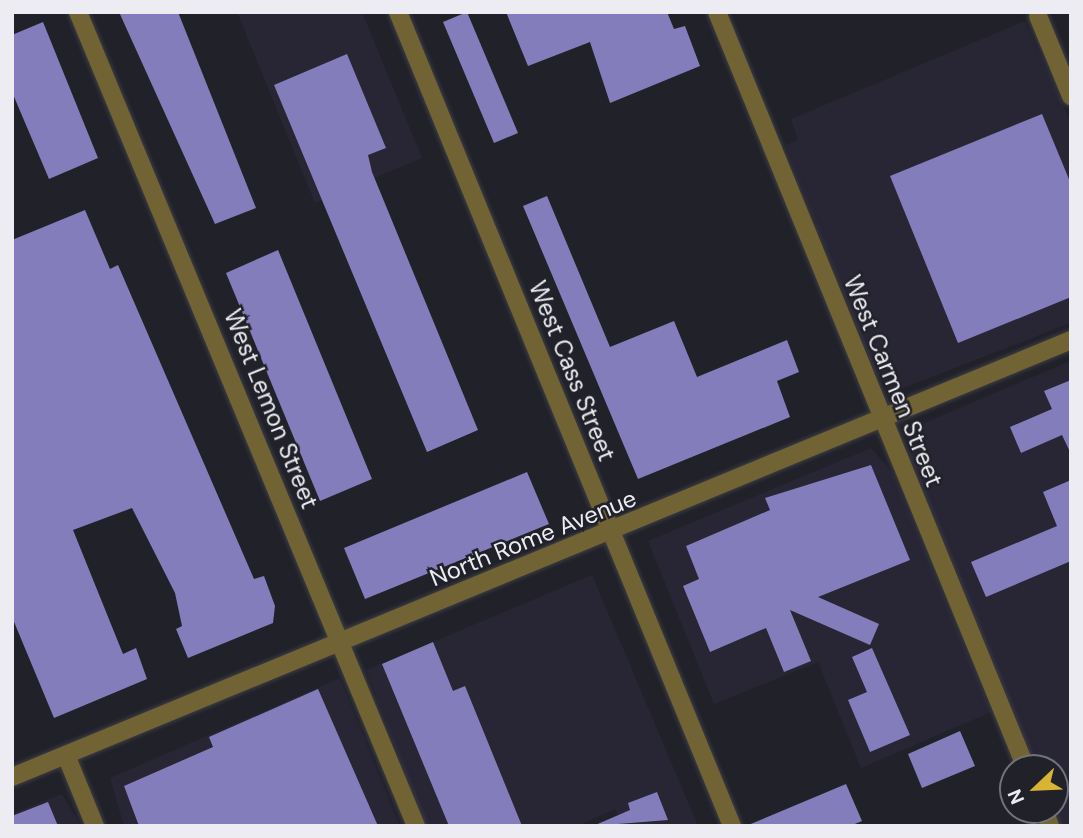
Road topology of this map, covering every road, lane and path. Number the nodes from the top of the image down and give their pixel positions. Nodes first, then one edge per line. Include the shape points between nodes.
1 (78, 12) edge
2 (398, 12) edge
3 (717, 12) edge
4 (1038, 16) dead end
5 (1071, 96) edge
6 (1071, 340) edge
7 (882, 420) junction
8 (612, 533) junction
9 (340, 641) junction
10 (1020, 754) edge
11 (66, 755) junction
12 (12, 777) edge
13 (95, 826) edge
14 (416, 826) edge
15 (732, 826) edge

1 - 9 street, West Lemon Street
2 - 8 street, West Cass Street
3 - 7 street, West Carmen Street
4 - 5 street
6 - 7 street, North Rome Avenue
7 - 8 street, North Rome Avenue
7 - 10 street, West Carmen Street
8 - 9 street, North Rome Avenue
8 - 15 street, West Cass Street
9 - 11 street, North Rome Avenue
9 - 14 street, West Lemon Street
11 - 12 street, North Rome Avenue
11 - 13 street

